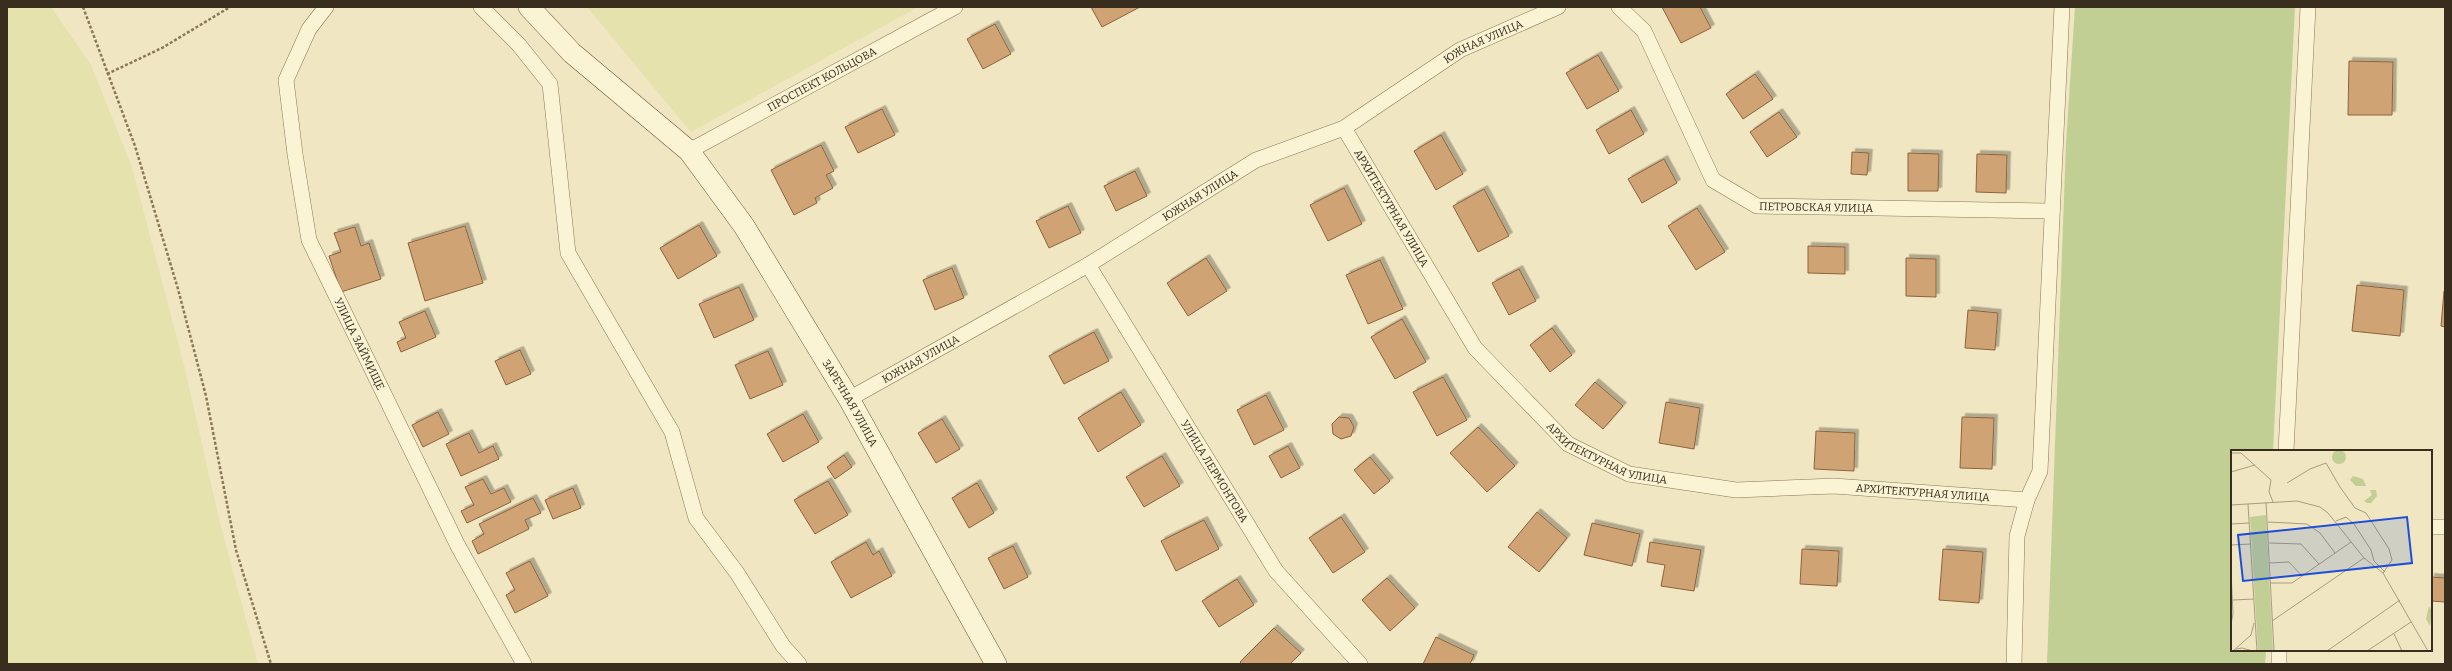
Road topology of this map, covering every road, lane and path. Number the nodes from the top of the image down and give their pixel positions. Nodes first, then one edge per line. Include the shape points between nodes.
1 (83, 7) edge
2 (230, 7) edge
3 (326, 7) edge
4 (481, 7) edge
5 (529, 7) edge
6 (955, 7) edge
7 (1558, 7) edge
8 (1619, 7) edge
9 (2062, 7) edge
10 (2308, 7) edge
11 (107, 74) junction
12 (1344, 128) junction
13 (689, 151) junction
14 (2052, 211) junction
15 (1088, 265) junction
16 (849, 399) junction
17 (2286, 450) edge
18 (2027, 500) junction
19 (2432, 527) edge
20 (2445, 527) edge
21 (2279, 651) edge
22 (271, 664) edge
23 (524, 664) edge
24 (799, 664) edge
25 (996, 664) edge
26 (1360, 664) edge
27 (2014, 664) edge
28 (2279, 664) edge

1 - 11 path
2 - 11 path via 162,48
3 - 23 street, УЛИЦА ЗАЙМИЩЕ via 309,29 286,80 309,240 458,546
4 - 24 street via 519,45 550,84 568,253 672,432 696,518
5 - 13 street, ЗАРЕЧНАЯ УЛИЦА via 572,53
6 - 13 street, ПРОСПЕКТ КОЛЬЦОВА
7 - 12 street, ЮЖНАЯ УЛИЦА via 1460,50
8 - 14 street, ПЕТРОВСКАЯ УЛИЦА via 1644,31 1713,180 1757,206
9 - 14 street
10 - 17 street
11 - 22 path via 135,146 178,289 206,396 236,550
12 - 15 street, ЮЖНАЯ УЛИЦА via 1256,160
12 - 18 street, АРХИТЕКТУРНАЯ УЛИЦА via 1474,348 1568,444 1629,474 1736,490 1834,486
13 - 16 street, ЗАРЕЧНАЯ УЛИЦА via 744,226
14 - 18 street via 2040,471
15 - 16 street, ЮЖНАЯ УЛИЦА
15 - 26 street, УЛИЦА ЛЕРМОНТОВА via 1276,571
16 - 25 street, ЗАРЕЧНАЯ УЛИЦА
18 - 27 street via 2017,536
19 - 20 street
21 - 28 street

